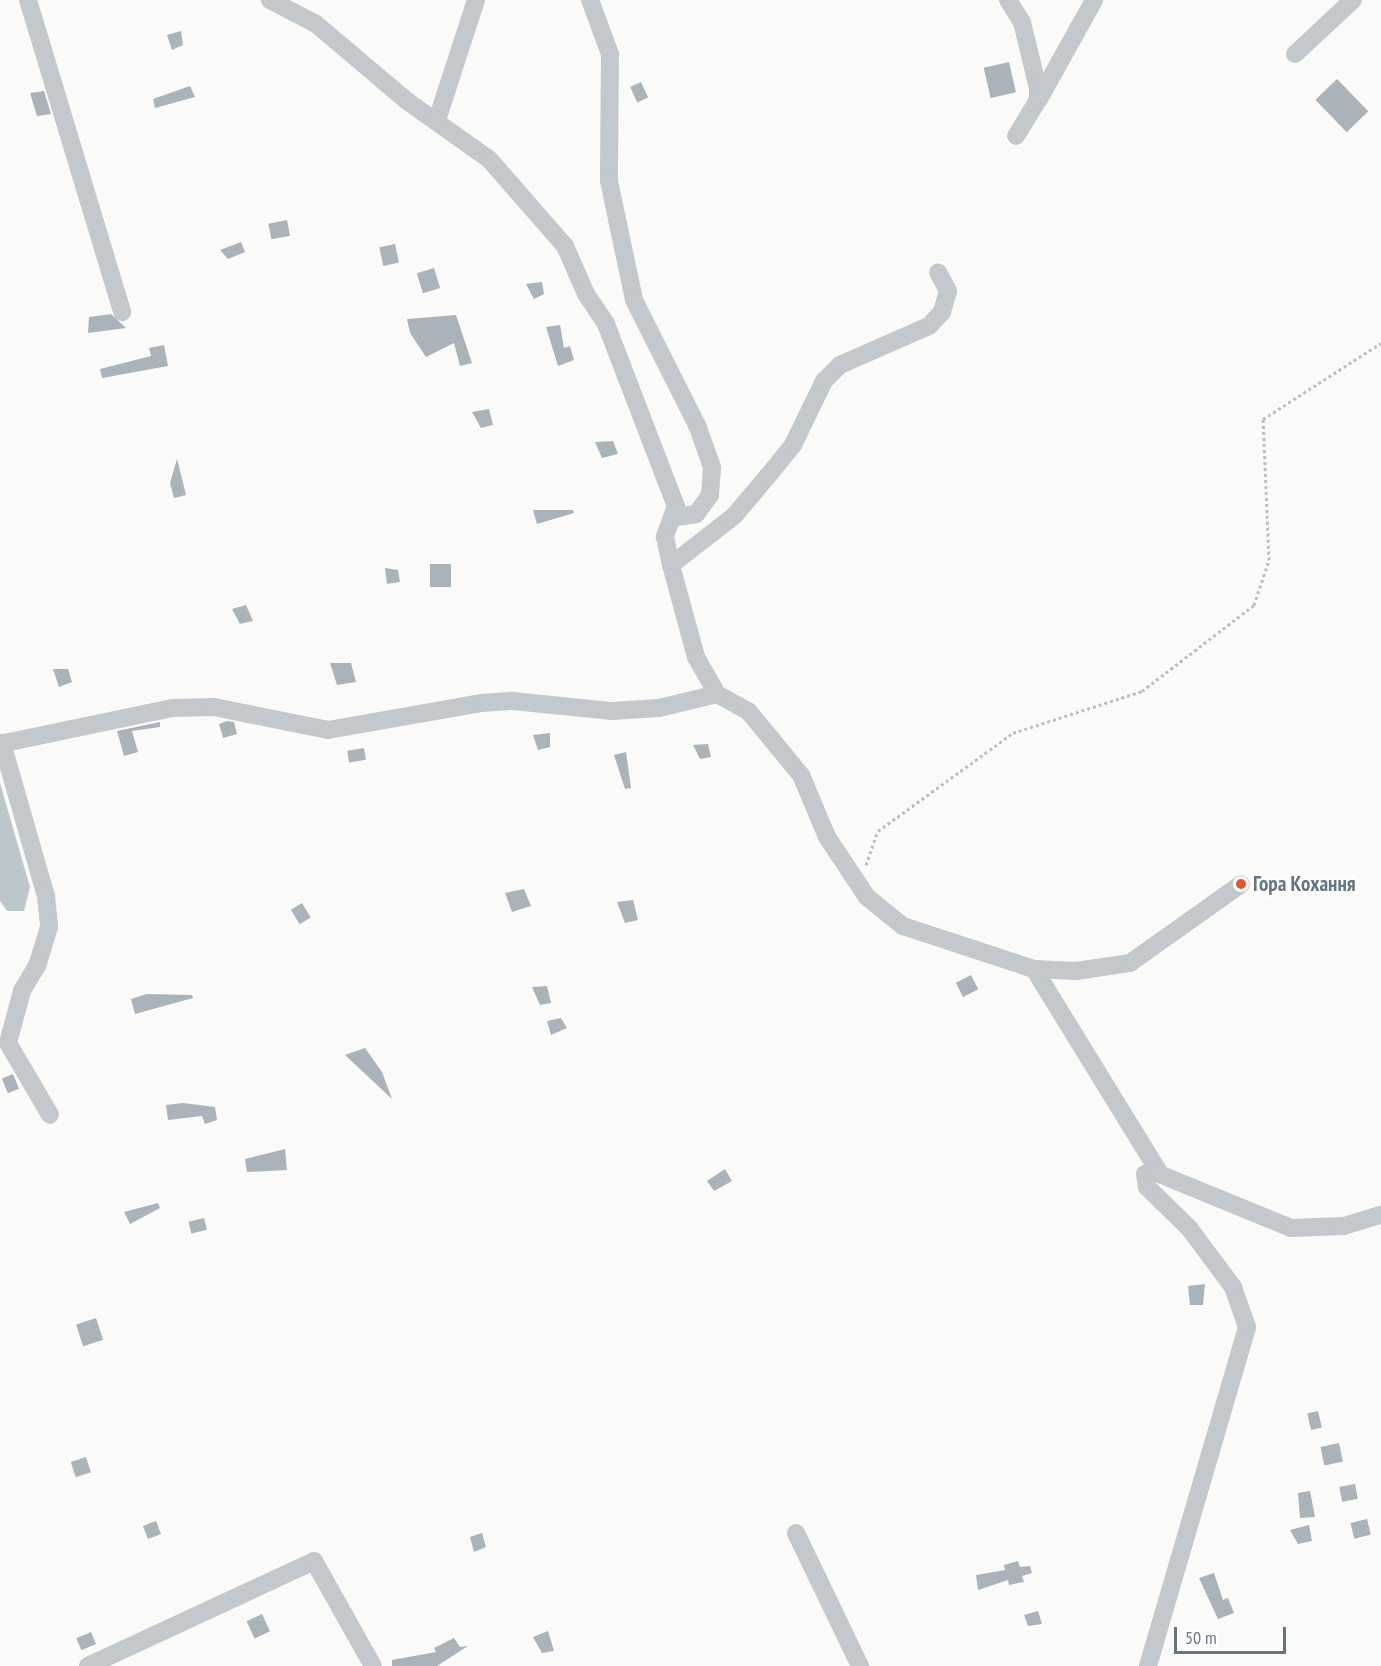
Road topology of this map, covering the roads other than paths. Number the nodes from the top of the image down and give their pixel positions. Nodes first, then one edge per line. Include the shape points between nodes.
1 (28, 0) edge
2 (270, 0) edge
3 (476, 0) edge
4 (590, 0) edge
5 (1008, 0) edge
6 (1094, 0) edge
7 (1353, 0) edge
8 (1295, 54) dead end
9 (1038, 100) junction
10 (437, 120) junction
11 (1016, 136) dead end
12 (938, 272) dead end
13 (122, 312) dead end
14 (672, 518) junction
15 (671, 565) junction
16 (717, 694) junction
17 (1, 743) edge
18 (1241, 884) dead end
19 (1034, 969) junction
20 (50, 1116) dead end
21 (1156, 1173) junction
22 (1381, 1215) edge
23 (796, 1533) dead end
24 (88, 1666) edge
25 (373, 1666) edge
26 (860, 1666) edge
27 (1148, 1666) edge

1 - 13 street
2 - 10 street via 316,24
3 - 10 street
4 - 14 street via 610,54 609,181 634,300 698,425 712,467 710,495 696,514
5 - 9 street via 1022,22
6 - 9 street
7 - 8 street
9 - 11 street
10 - 14 street via 489,159 565,246 586,294 606,324 676,506
12 - 15 street via 948,291 942,312 929,326 840,365 824,381 793,445 734,516
14 - 15 street via 665,537
15 - 16 street via 696,657
16 - 17 street via 659,708 612,711 525,702 480,703 327,730 214,708 172,708
16 - 19 street via 749,712 801,775 827,837 867,897 903,926
17 - 20 street via 46,897 49,927 38,964 22,991 8,1043
18 - 19 street via 1130,963 1076,971
19 - 21 street
21 - 22 street via 1291,1228 1344,1226
21 - 27 street via 1144,1177 1147,1187 1214,1259 1233,1287 1247,1328
23 - 26 street
24 - 25 street via 314,1561

